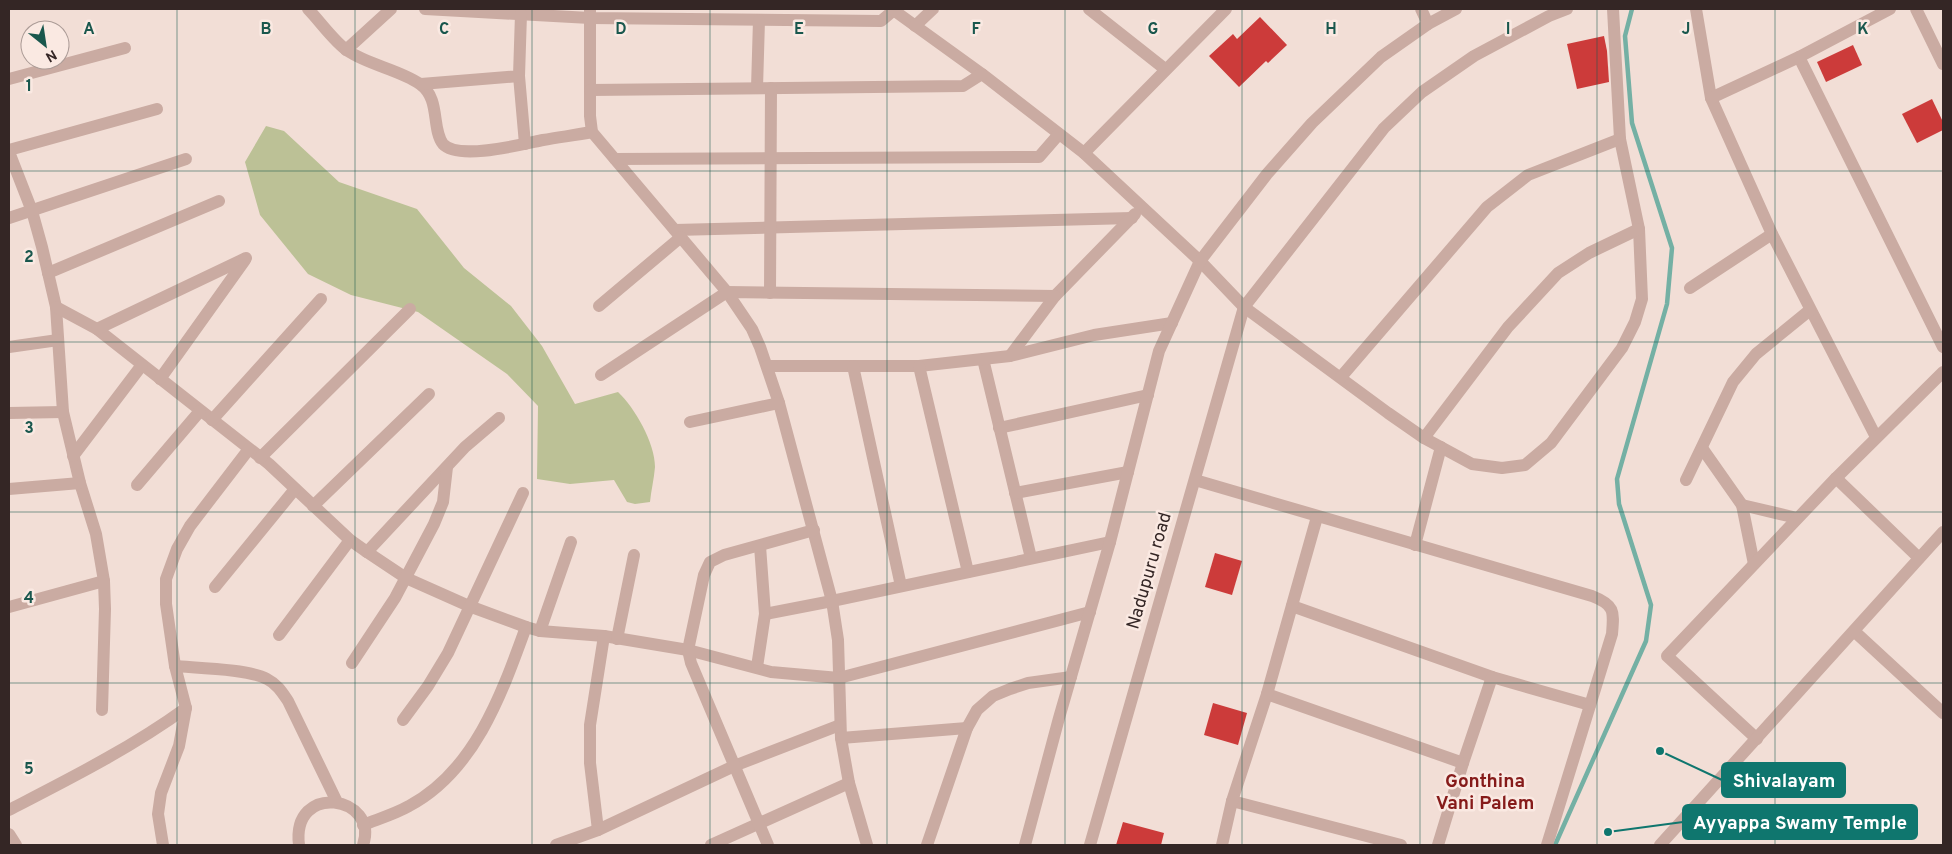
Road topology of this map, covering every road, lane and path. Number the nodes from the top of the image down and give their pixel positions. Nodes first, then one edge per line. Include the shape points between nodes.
1 (308, 9) edge
2 (391, 9) edge
3 (425, 9) edge
4 (893, 9) edge
5 (933, 9) edge
6 (1089, 9) edge
7 (1226, 9) edge
8 (1421, 9) edge
9 (1456, 9) edge
10 (1567, 9) edge
11 (1613, 9) edge
12 (1696, 9) edge
13 (1890, 9) edge
14 (1916, 9) edge
15 (590, 13) edge
16 (521, 14) junction
17 (759, 20) junction
18 (1428, 24) junction
19 (915, 26) junction
20 (125, 48) dead end
21 (346, 50) junction
22 (1800, 57) junction
23 (1943, 64) edge
24 (1165, 69) junction
25 (982, 74) junction
26 (519, 76) junction
27 (9, 80) edge
28 (421, 84) junction
29 (757, 88) junction
30 (771, 88) junction
31 (590, 90) junction
32 (1711, 98) junction
33 (157, 109) dead end
34 (592, 132) junction
35 (1059, 134) junction
36 (1620, 139) junction
37 (525, 144) junction
38 (9, 151) edge
39 (1084, 153) junction
40 (771, 158) junction
41 (186, 159) dead end
42 (616, 159) junction
43 (219, 201) dead end
44 (1142, 207) junction
45 (32, 211) junction
46 (9, 218) edge
47 (1132, 218) junction
48 (771, 228) junction
49 (1639, 229) junction
50 (678, 234) junction
51 (1772, 234) junction
52 (1200, 261) junction
53 (48, 273) junction
54 (1690, 288) dead end
55 (727, 292) junction
56 (770, 293) junction
57 (1055, 296) junction
58 (321, 299) dead end
59 (599, 306) dead end
60 (56, 307) junction
61 (1244, 307) junction
62 (410, 309) dead end
63 (1810, 310) junction
64 (1172, 323) junction
65 (97, 329) junction
66 (58, 340) junction
67 (9, 347) edge
68 (1943, 347) edge
69 (1010, 356) junction
70 (983, 359) junction
71 (142, 365) junction
72 (767, 366) junction
73 (853, 366) junction
74 (919, 366) junction
75 (1943, 372) edge
76 (601, 375) dead end
77 (1340, 377) junction
78 (160, 379) junction
79 (429, 394) dead end
80 (1148, 395) junction
81 (779, 403) junction
82 (200, 411) junction
83 (63, 412) junction
84 (9, 413) edge
85 (499, 418) dead end
86 (212, 420) junction
87 (690, 422) dead end
88 (1000, 428) junction
89 (1876, 437) junction
90 (1424, 438) junction
91 (1441, 447) junction
92 (1702, 448) junction
93 (249, 449) junction
94 (73, 456) junction
95 (260, 458) junction
96 (447, 467) junction
97 (1128, 472) junction
98 (1836, 478) junction
99 (1194, 480) junction
100 (1686, 480) dead end
101 (80, 483) junction
102 (137, 484) dead end
103 (9, 489) edge
104 (295, 489) junction
105 (522, 493) dead end
106 (1015, 493) junction
107 (1742, 505) junction
108 (313, 506) junction
109 (1317, 517) junction
110 (1798, 518) junction
111 (814, 530) junction
112 (1943, 532) edge
113 (350, 540) junction
114 (571, 542) dead end
115 (1110, 542) junction
116 (1415, 545) junction
117 (760, 546) junction
118 (367, 552) junction
119 (634, 555) dead end
120 (1031, 558) junction
121 (1919, 558) junction
122 (1754, 564) junction
123 (968, 572) junction
124 (406, 578) junction
125 (104, 581) junction
126 (901, 586) junction
127 (215, 587) dead end
128 (832, 601) junction
129 (469, 606) junction
130 (1292, 606) junction
131 (9, 607) edge
132 (1090, 612) junction
133 (765, 614) junction
134 (526, 627) junction
135 (540, 631) junction
136 (1854, 631) junction
137 (279, 635) dead end
138 (611, 638) junction
139 (688, 650) junction
140 (352, 663) dead end
141 (175, 666) junction
142 (757, 667) junction
143 (1071, 677) junction
144 (1492, 677) junction
145 (839, 678) junction
146 (1267, 694) junction
147 (1590, 706) junction
148 (186, 708) junction
149 (102, 710) dead end
150 (1943, 713) edge
151 (403, 720) dead end
152 (840, 725) junction
153 (967, 728) junction
154 (841, 738) junction
155 (1757, 740) junction
156 (1463, 763) junction
157 (734, 766) junction
158 (849, 783) junction
159 (1232, 801) junction
160 (337, 802) junction
161 (9, 810) edge
162 (363, 825) junction
163 (759, 825) junction
164 (598, 830) junction
165 (9, 834) edge
166 (16, 845) edge
167 (162, 845) edge
168 (299, 845) edge
169 (363, 845) edge
170 (556, 845) edge
171 (711, 845) edge
172 (768, 845) edge
173 (866, 845) edge
174 (927, 845) edge
175 (1025, 845) edge
176 (1090, 845) edge
177 (1222, 845) edge
178 (1401, 845) edge
179 (1438, 845) edge
180 (1547, 845) edge
181 (1660, 845) edge

1 - 21 street
2 - 21 street
3 - 16 street
4 - 17 street via 881,21
4 - 19 street
5 - 19 street
6 - 24 street
7 - 24 street
8 - 18 street
9 - 18 street
10 - 61 street via 1474,56 1422,92 1384,128
11 - 36 street
12 - 32 street
13 - 22 street
14 - 23 street
15 - 16 street
15 - 17 street
15 - 31 street
16 - 26 street
17 - 29 street
18 - 52 street via 1381,57 1312,123 1267,174
19 - 25 street
20 - 27 street
21 - 28 street
22 - 32 street
22 - 68 street
24 - 39 street
25 - 30 street via 963,86
25 - 35 street
26 - 28 street
26 - 37 street
28 - 37 street via 435,110 440,137 452,150 488,150
29 - 30 street
29 - 31 street
30 - 40 street
31 - 34 street
32 - 51 street
33 - 38 street
34 - 37 street
34 - 42 street
35 - 39 street
35 - 40 street via 1039,157
36 - 49 street
36 - 77 street via 1528,175 1487,207
38 - 45 street
39 - 44 street
40 - 42 street
40 - 48 street
41 - 45 street
42 - 50 street
43 - 53 street
44 - 47 street
44 - 52 street
45 - 46 street
45 - 53 street
47 - 48 street
47 - 57 street
48 - 50 street
48 - 56 street
49 - 90 street via 1589,252 1558,274 1508,327
49 - 91 street via 1642,299 1635,322 1604,374 1550,443 1525,465 1502,468 1472,464
50 - 55 street
50 - 59 street
51 - 54 street
51 - 63 street
52 - 61 street
52 - 64 street
53 - 60 street
55 - 56 street
55 - 72 street via 752,329
55 - 76 street
56 - 57 street
57 - 69 street
58 - 86 street
60 - 65 street
60 - 66 street
61 - 77 street
61 - 99 street, Nadupuru road
62 - 95 street
63 - 89 street
63 - 92 street via 1756,354 1733,382
64 - 69 street via 1094,335
64 - 80 street via 1159,351
65 - 71 street
65 - 78 street via 246,258
66 - 67 street
66 - 83 street
69 - 70 street
70 - 74 street
70 - 88 street
71 - 78 street
71 - 94 street
72 - 73 street
72 - 81 street
73 - 74 street
73 - 126 street
74 - 123 street
75 - 89 street
77 - 90 street
78 - 82 street
79 - 108 street
80 - 88 street
80 - 97 street
81 - 87 street
81 - 111 street
82 - 86 street
82 - 102 street
83 - 84 street
83 - 94 street
85 - 96 street
86 - 93 street
88 - 106 street
89 - 98 street
90 - 91 street
91 - 116 street
92 - 100 street
92 - 107 street
93 - 95 street
93 - 141 street via 190,526 177,549 166,580
94 - 101 street
95 - 104 street
96 - 118 street
96 - 124 street via 444,502
97 - 106 street
97 - 115 street
98 - 110 street
98 - 121 street
99 - 109 street
99 - 176 street, Nadupuru road
101 - 103 street
101 - 125 street via 96,534
104 - 108 street
104 - 127 street
105 - 129 street
106 - 120 street
107 - 110 street
107 - 122 street
108 - 113 street
109 - 116 street
109 - 130 street
110 - 122 street
111 - 117 street
111 - 128 street
112 - 121 street
113 - 118 street
113 - 137 street
114 - 135 street
115 - 120 street
115 - 132 street
116 - 147 street via 1592,596 1611,606 1614,615 1612,634
117 - 133 street
117 - 139 street via 710,562 704,575
118 - 124 street
119 - 138 street
120 - 123 street
121 - 136 street
122 - 155 street via 1666,656
123 - 126 street
124 - 129 street
124 - 140 street
125 - 131 street
125 - 149 street
126 - 128 street
128 - 133 street
128 - 145 street
129 - 134 street
129 - 151 street via 448,653
130 - 144 street
130 - 146 street
132 - 143 street
132 - 145 street
133 - 142 street
134 - 135 street
134 - 162 street via 486,724 468,754 448,776 410,806
135 - 138 street
136 - 150 street
136 - 155 street
138 - 139 street
138 - 164 street via 590,725 590,763
139 - 142 street
139 - 157 street
141 - 148 street
141 - 160 street via 252,674 266,678 278,687 288,701
142 - 145 street via 771,672
143 - 153 street via 1028,683 993,696 978,710
143 - 175 street
144 - 147 street
144 - 156 street
145 - 152 street
146 - 156 street
146 - 159 street
147 - 180 street
148 - 161 street via 90,768
148 - 167 street via 179,746 161,792 158,814
152 - 154 street
152 - 157 street
153 - 154 street
153 - 174 street
154 - 158 street
155 - 181 street
156 - 179 street
157 - 163 street
157 - 164 street
158 - 163 street
158 - 173 street
159 - 177 street
159 - 178 street
160 - 162 street via 355,811
160 - 168 street via 326,802 306,813 297,834
162 - 169 street
163 - 171 street
163 - 172 street
164 - 170 street
165 - 166 street

